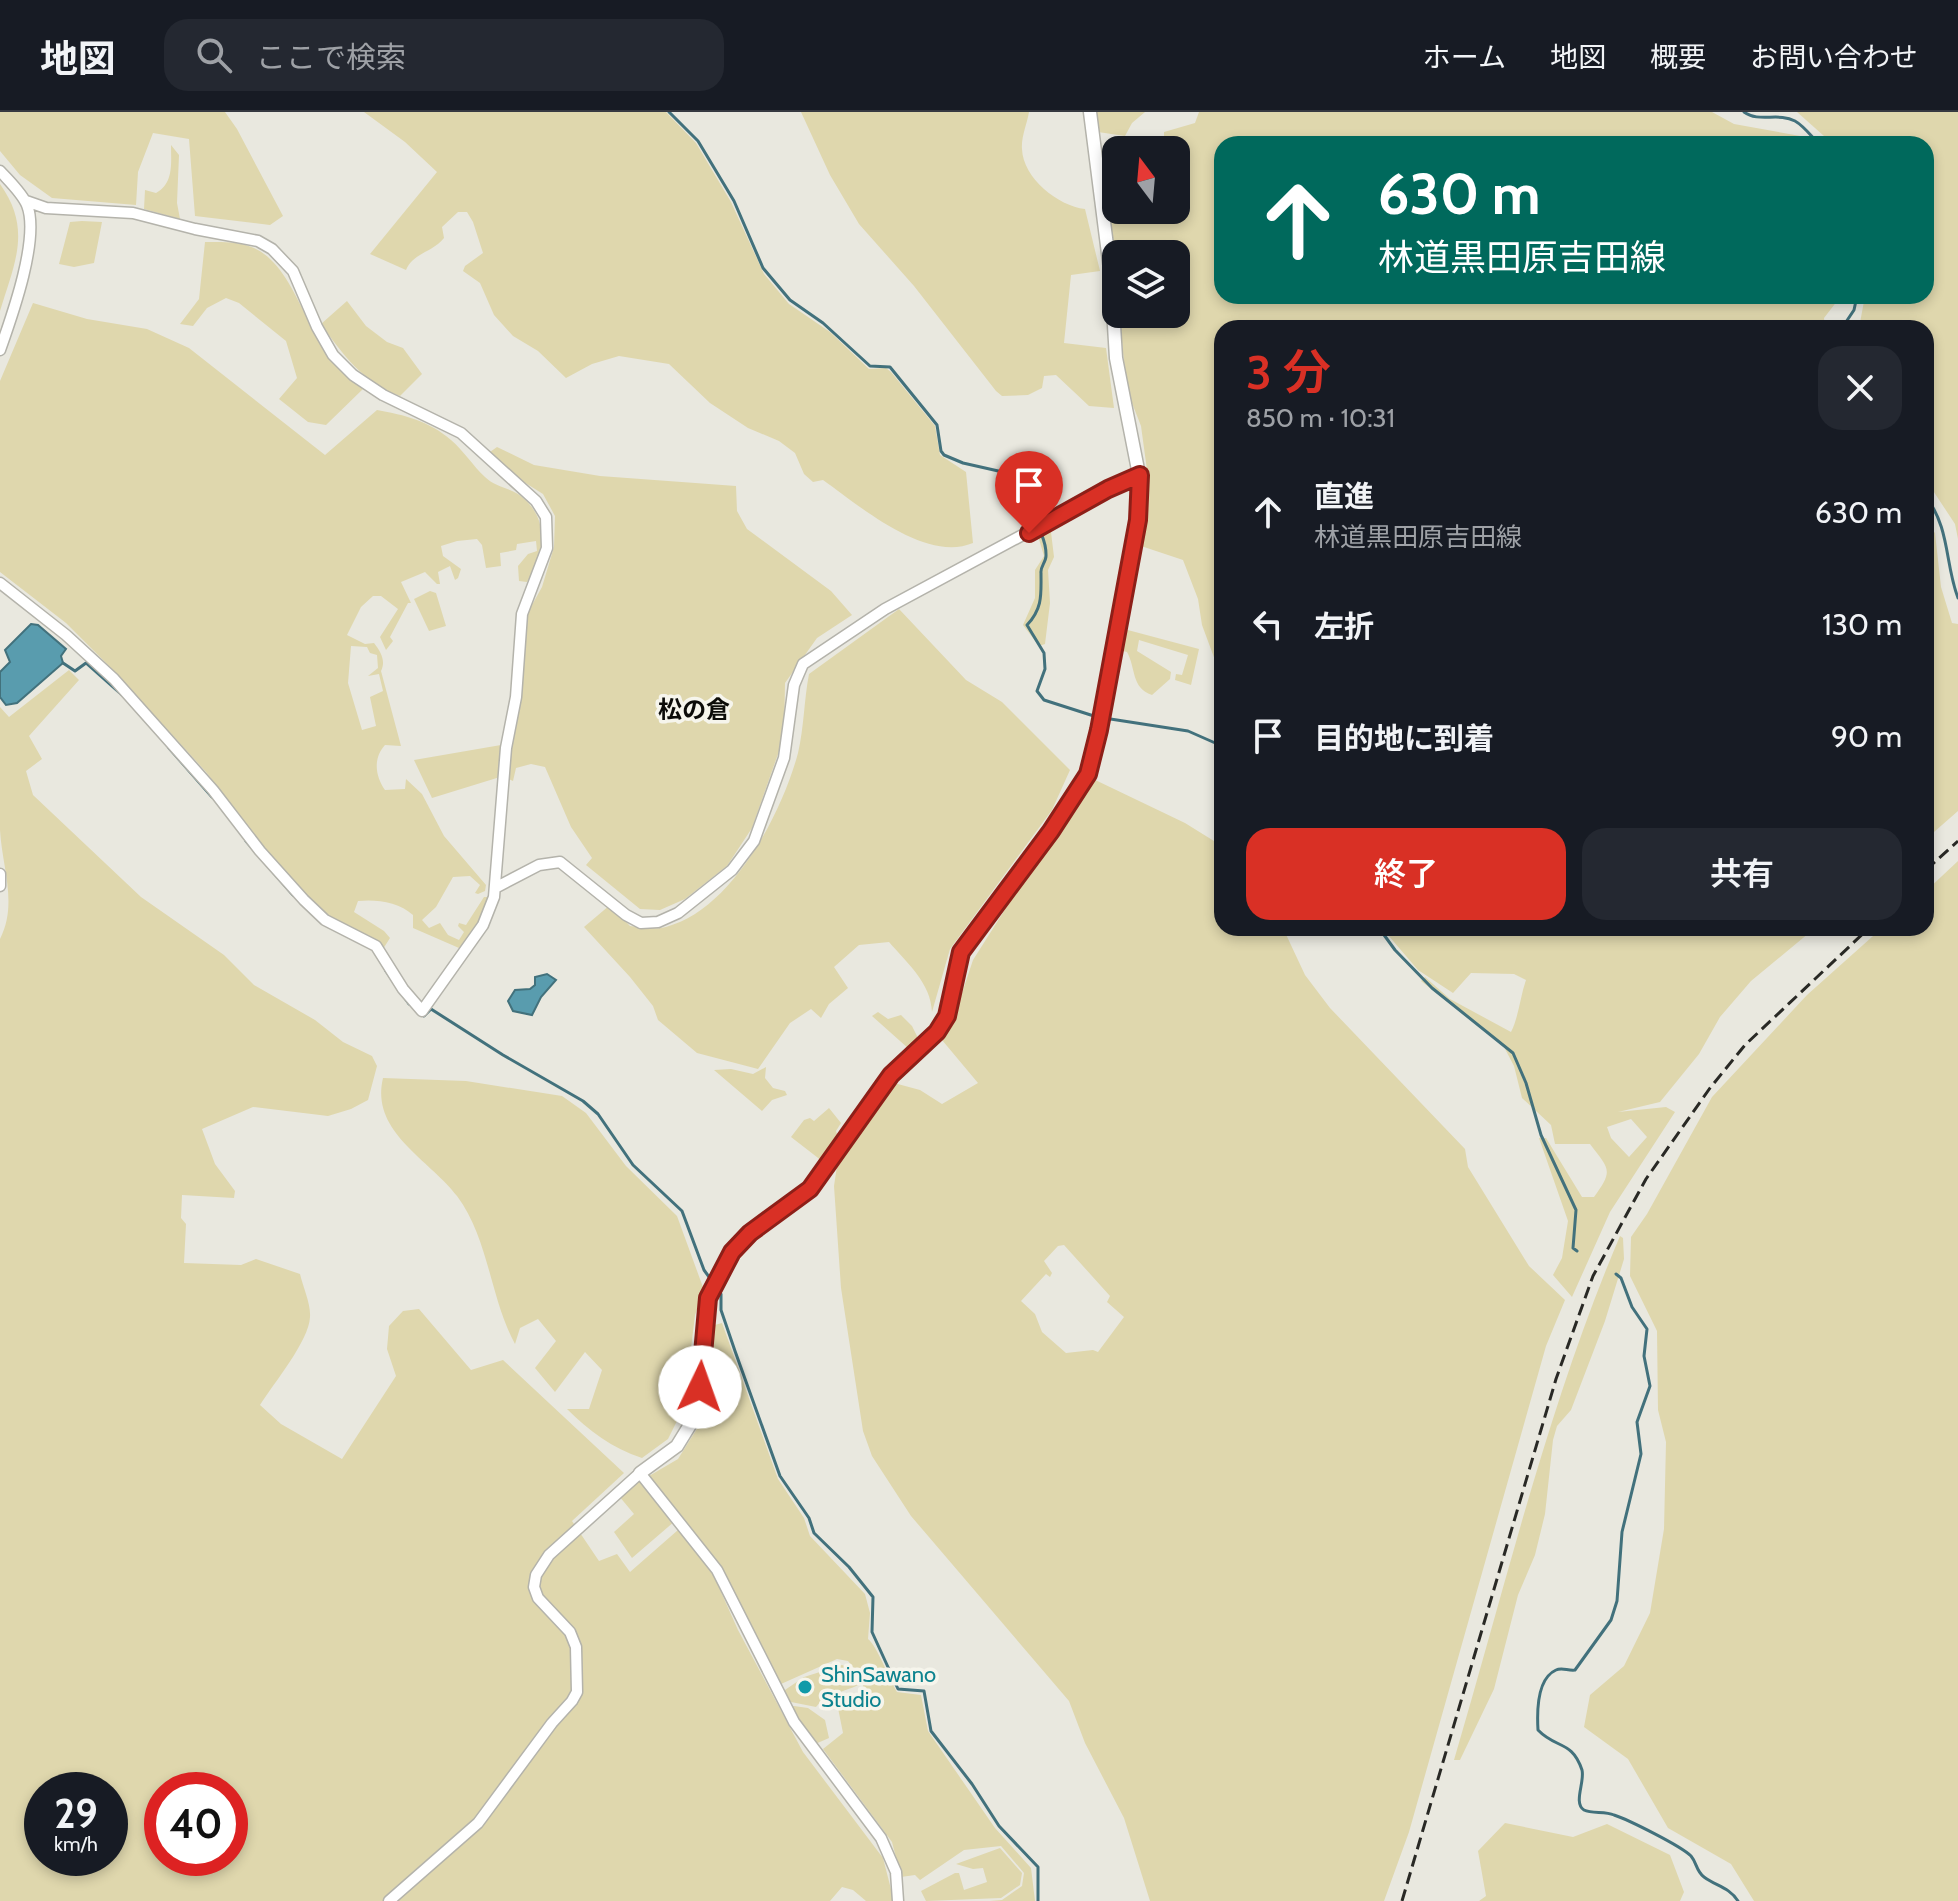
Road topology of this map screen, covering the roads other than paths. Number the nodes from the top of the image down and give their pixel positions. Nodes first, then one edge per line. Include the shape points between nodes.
1 (1090, 112) edge
2 (0, 171) edge
3 (26, 201) junction
4 (0, 350) edge
5 (1140, 475) junction
6 (0, 583) edge
7 (0, 874) edge
8 (0, 886) edge
9 (495, 888) junction
10 (640, 1473) junction
11 (389, 1901) edge
12 (898, 1901) edge

1 - 5 street via 1116,358
2 - 3 street
3 - 4 street via 30,237
3 - 9 street via 46,208 133,213 258,241 272,249 293,271 333,355 353,375 461,433 536,501 546,517 547,548 522,614
5 - 9 street via 885,609 803,664 794,685 784,758 754,841 732,870 678,913 641,923 560,862 539,865
5 - 10 street via 1138,520 1088,774 961,952 947,1016 937,1032 891,1075 810,1189 732,1252 708,1298 693,1420 677,1446
6 - 9 street via 114,679 304,900 325,920 373,943 422,1011 483,925
7 - 8 street
10 - 11 street via 549,1555 536,1575 538,1598 570,1632 576,1647 577,1692 572,1701 478,1823
10 - 12 street via 717,1570 794,1722 881,1838 896,1872

